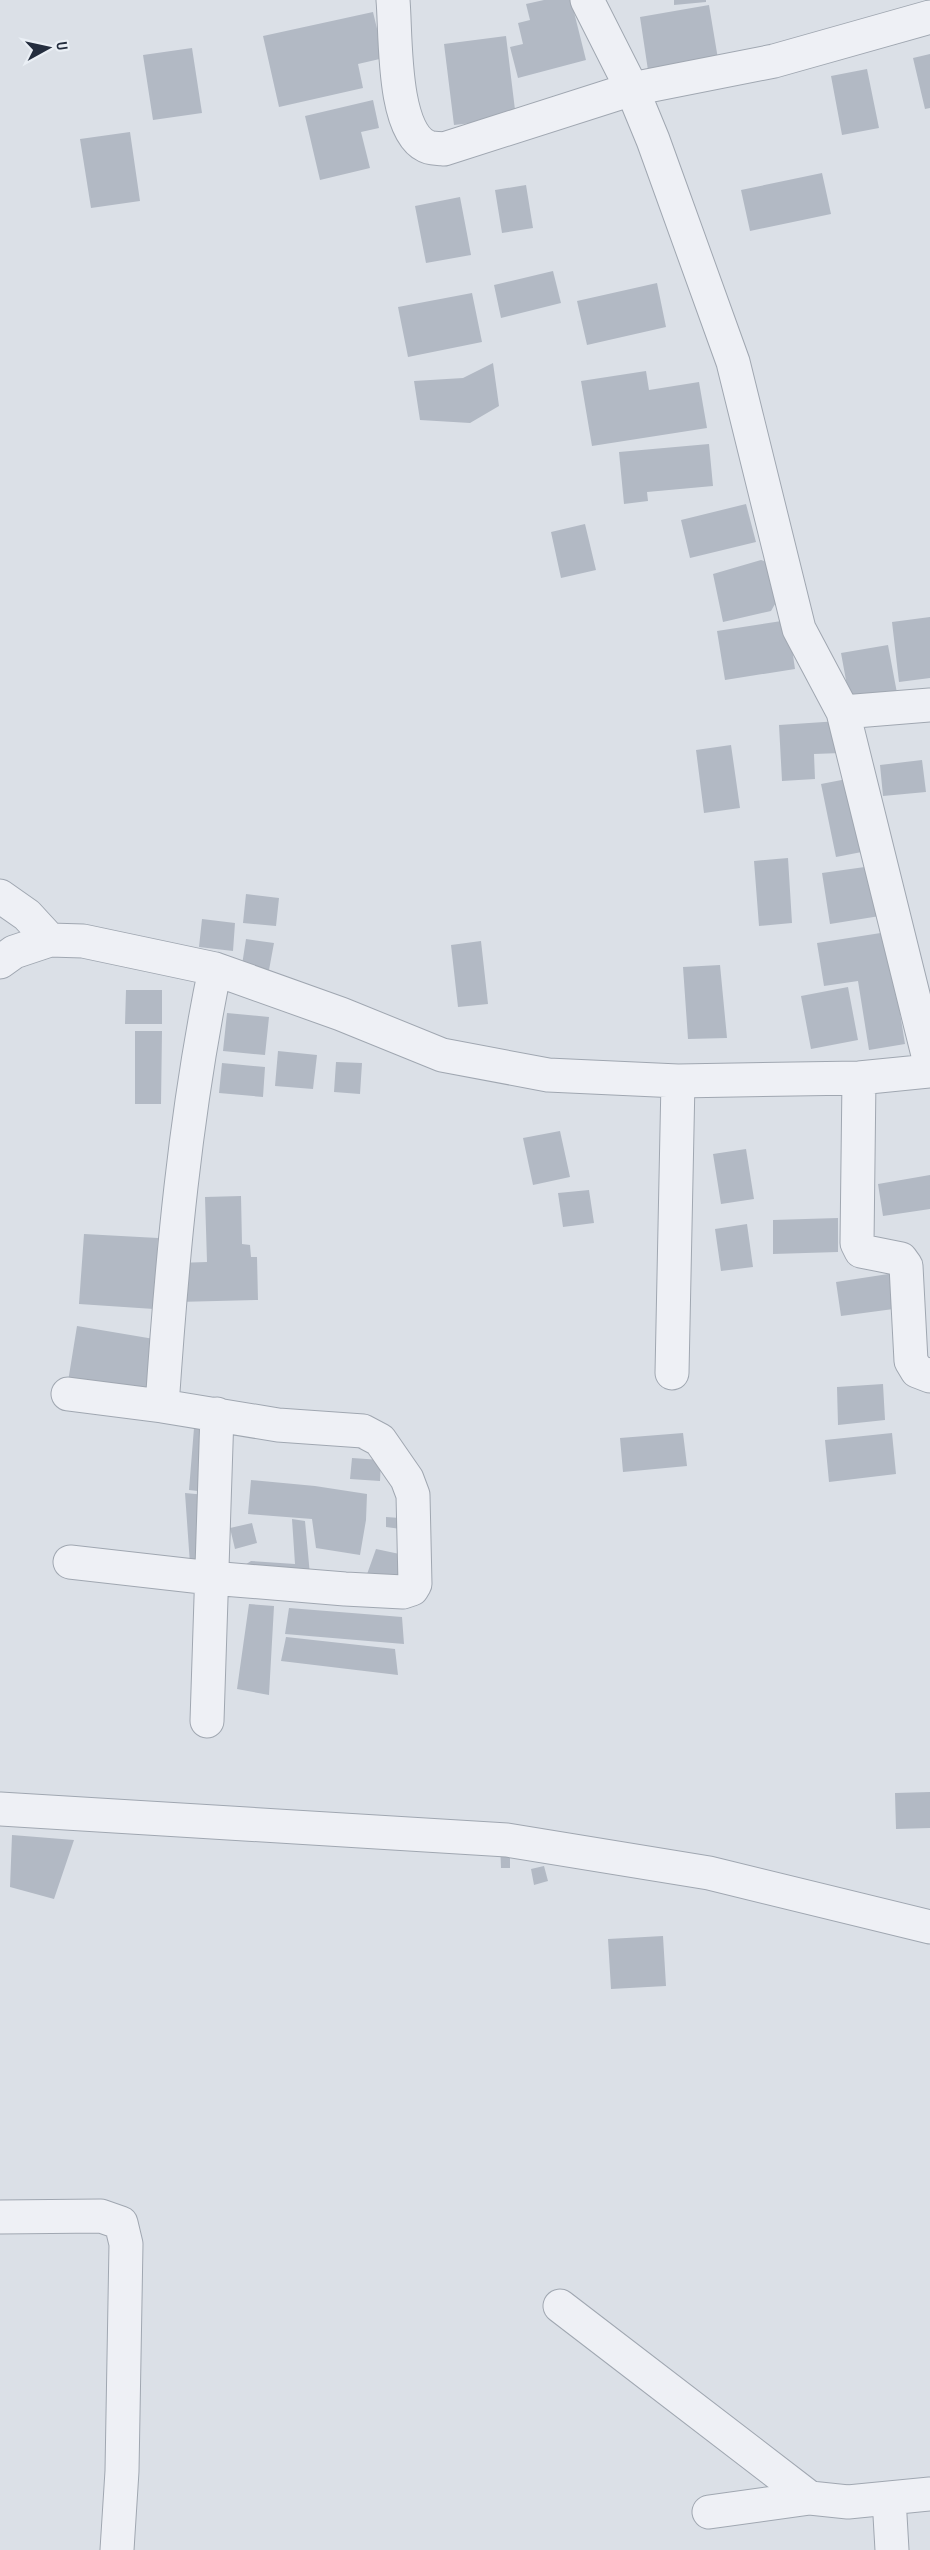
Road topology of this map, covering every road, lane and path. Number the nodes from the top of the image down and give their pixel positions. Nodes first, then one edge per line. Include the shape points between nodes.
1 (393, 0) edge
2 (587, 0) edge
3 (930, 16) edge
4 (633, 89) junction
5 (930, 705) edge
6 (843, 712) junction
7 (0, 896) edge
8 (51, 940) junction
9 (0, 962) edge
10 (215, 969) junction
11 (930, 1063) edge
12 (930, 1071) edge
13 (859, 1078) junction
14 (678, 1081) junction
15 (672, 1373) dead end
16 (930, 1376) edge
17 (68, 1394) dead end
18 (162, 1406) junction
19 (217, 1414) junction
20 (70, 1562) dead end
21 (211, 1578) junction
22 (207, 1720) dead end
23 (0, 1809) edge
24 (930, 1927) edge
25 (0, 2217) edge
26 (561, 2306) dead end
27 (930, 2494) edge
28 (810, 2498) junction
29 (889, 2498) junction
30 (709, 2512) dead end
31 (117, 2550) edge
32 (892, 2550) edge

1 - 4 street via 403,110 410,130 426,147 460,145
2 - 4 street
3 - 4 street via 774,61
4 - 6 street via 733,362 799,629
5 - 6 street
6 - 11 street
7 - 8 street via 27,915
8 - 9 street via 15,952
8 - 10 street via 83,942
10 - 14 street via 442,1055 548,1075
10 - 18 street via 202,1030 178,1199
12 - 13 street
13 - 14 street
13 - 16 street via 857,1243 861,1251 902,1259 906,1266 911,1361 917,1371
14 - 15 street
17 - 18 street
18 - 19 street
19 - 21 street
19 - 21 street via 278,1425 363,1431 380,1440 407,1479 413,1495 416,1578 412,1589 403,1592
20 - 21 street
21 - 22 street
23 - 24 street via 507,1840 709,1873
25 - 31 street via 100,2216 121,2223 126,2244
26 - 28 street
27 - 29 street
28 - 29 street via 848,2502
28 - 30 street
29 - 32 street

